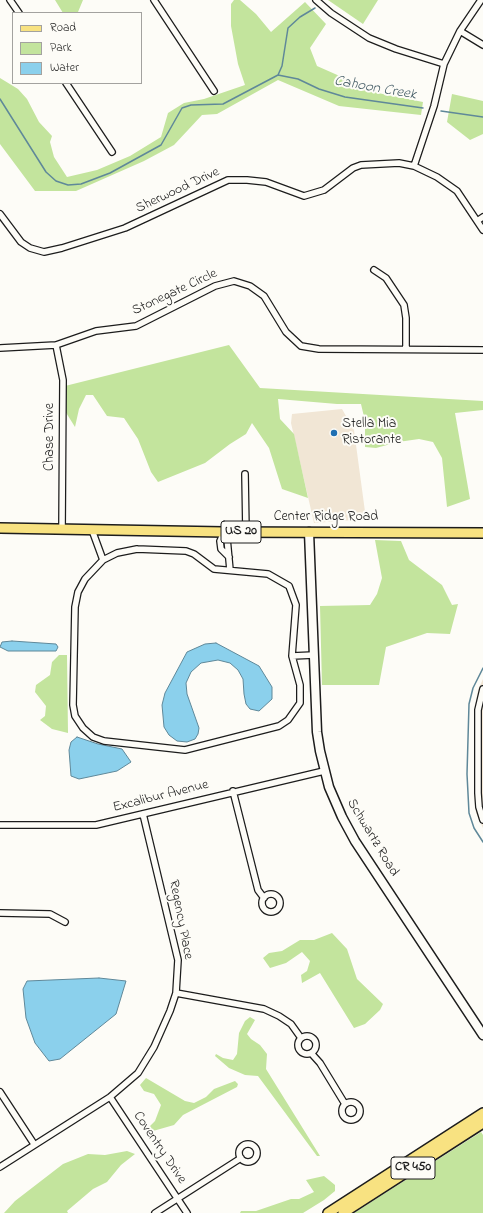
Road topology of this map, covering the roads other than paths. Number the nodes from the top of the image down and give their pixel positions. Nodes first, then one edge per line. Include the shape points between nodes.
1 (10, 0) edge
2 (154, 0) edge
3 (316, 0) edge
4 (481, 0) edge
5 (18, 12) edge
6 (460, 31) junction
7 (483, 45) edge
8 (444, 64) junction
9 (67, 84) edge
10 (214, 91) dead end
11 (112, 152) dead end
12 (414, 166) junction
13 (0, 214) edge
14 (483, 217) edge
15 (477, 221) junction
16 (3, 223) edge
17 (483, 230) edge
18 (374, 270) dead end
19 (56, 345) junction
20 (0, 348) edge
21 (406, 349) junction
22 (483, 350) edge
23 (245, 474) dead end
24 (0, 528) edge
25 (62, 530) junction
26 (92, 530) junction
27 (224, 532) junction
28 (246, 532) junction
29 (309, 532) junction
30 (483, 533) edge
31 (102, 560) junction
32 (230, 570) junction
33 (314, 655) junction
34 (292, 656) junction
35 (483, 689) edge
36 (324, 771) junction
37 (233, 791) junction
38 (143, 814) junction
39 (483, 820) edge
40 (0, 825) edge
41 (264, 898) dead end
42 (0, 913) edge
43 (65, 922) dead end
44 (176, 994) junction
45 (483, 1035) edge
46 (301, 1038) junction
47 (311, 1053) junction
48 (0, 1092) edge
49 (110, 1097) junction
50 (345, 1104) dead end
51 (483, 1113) edge
52 (483, 1123) edge
53 (34, 1144) junction
54 (241, 1158) dead end
55 (0, 1167) edge
56 (178, 1199) junction
57 (155, 1213) edge
58 (187, 1213) edge
59 (328, 1213) edge
60 (343, 1213) edge

1 - 5 street
2 - 10 street
3 - 8 street via 369,38
4 - 6 street
6 - 7 street
6 - 8 street
8 - 12 street via 434,106
9 - 11 street
12 - 15 street, Sherwood Drive via 437,177 456,191
12 - 16 street, Sherwood Drive via 399,163 361,165 324,190 304,196 266,182 228,180 132,225 52,251 44,252 30,248
13 - 16 street, Sherwood Drive
14 - 15 street
15 - 17 street, Sherwood Drive
18 - 21 street via 386,278 404,305
19 - 20 street, Stonegate Circle
19 - 21 street, Stonegate Circle via 96,331 136,326 215,286 234,281 250,286 264,296 286,332 301,346 320,349
19 - 25 street, Chase Drive via 62,380
21 - 22 street, Stonegate Circle
23 - 28 street
24 - 25 main road, Center Ridge Road / US 20
25 - 26 main road, Center Ridge Road / US 20
26 - 27 main road, Center Ridge Road / US 20
26 - 31 street
27 - 28 main road, Center Ridge Road / US 20
27 - 32 street via 227,538
28 - 29 main road, Center Ridge Road / US 20
29 - 30 main road, Center Ridge Road / US 20
29 - 33 street, Schwartz Road
31 - 32 street via 117,553 137,549 186,551 214,569
31 - 34 street via 84,579 75,608 73,705 75,716 93,737 104,741 185,750 279,726 288,720 300,704 300,685
32 - 34 street via 268,574 288,586 296,605
33 - 34 street
33 - 36 street, Schwartz Road via 318,744
35 - 39 street via 478,710 478,793
36 - 37 street, Excalibur Avenue
36 - 45 street, Schwartz Road via 335,802 352,834
37 - 38 street, Excalibur Avenue
37 - 41 street via 258,890
38 - 40 street, Excalibur Avenue via 96,825
38 - 44 street, Regency Place via 178,960
42 - 43 street via 50,914
44 - 46 street via 264,1009 290,1024
44 - 49 street, Regency Place via 154,1047 139,1071
46 - 47 street via 298,1049 305,1054
46 - 47 street via 310,1036 314,1040 316,1046
47 - 50 street
48 - 53 street
49 - 53 street, Regency Place
49 - 56 street, Coventry Drive
51 - 59 main road
52 - 60 main road, CR 450
53 - 55 street, Regency Place
54 - 56 street
56 - 57 street
56 - 58 street, Coventry Drive

